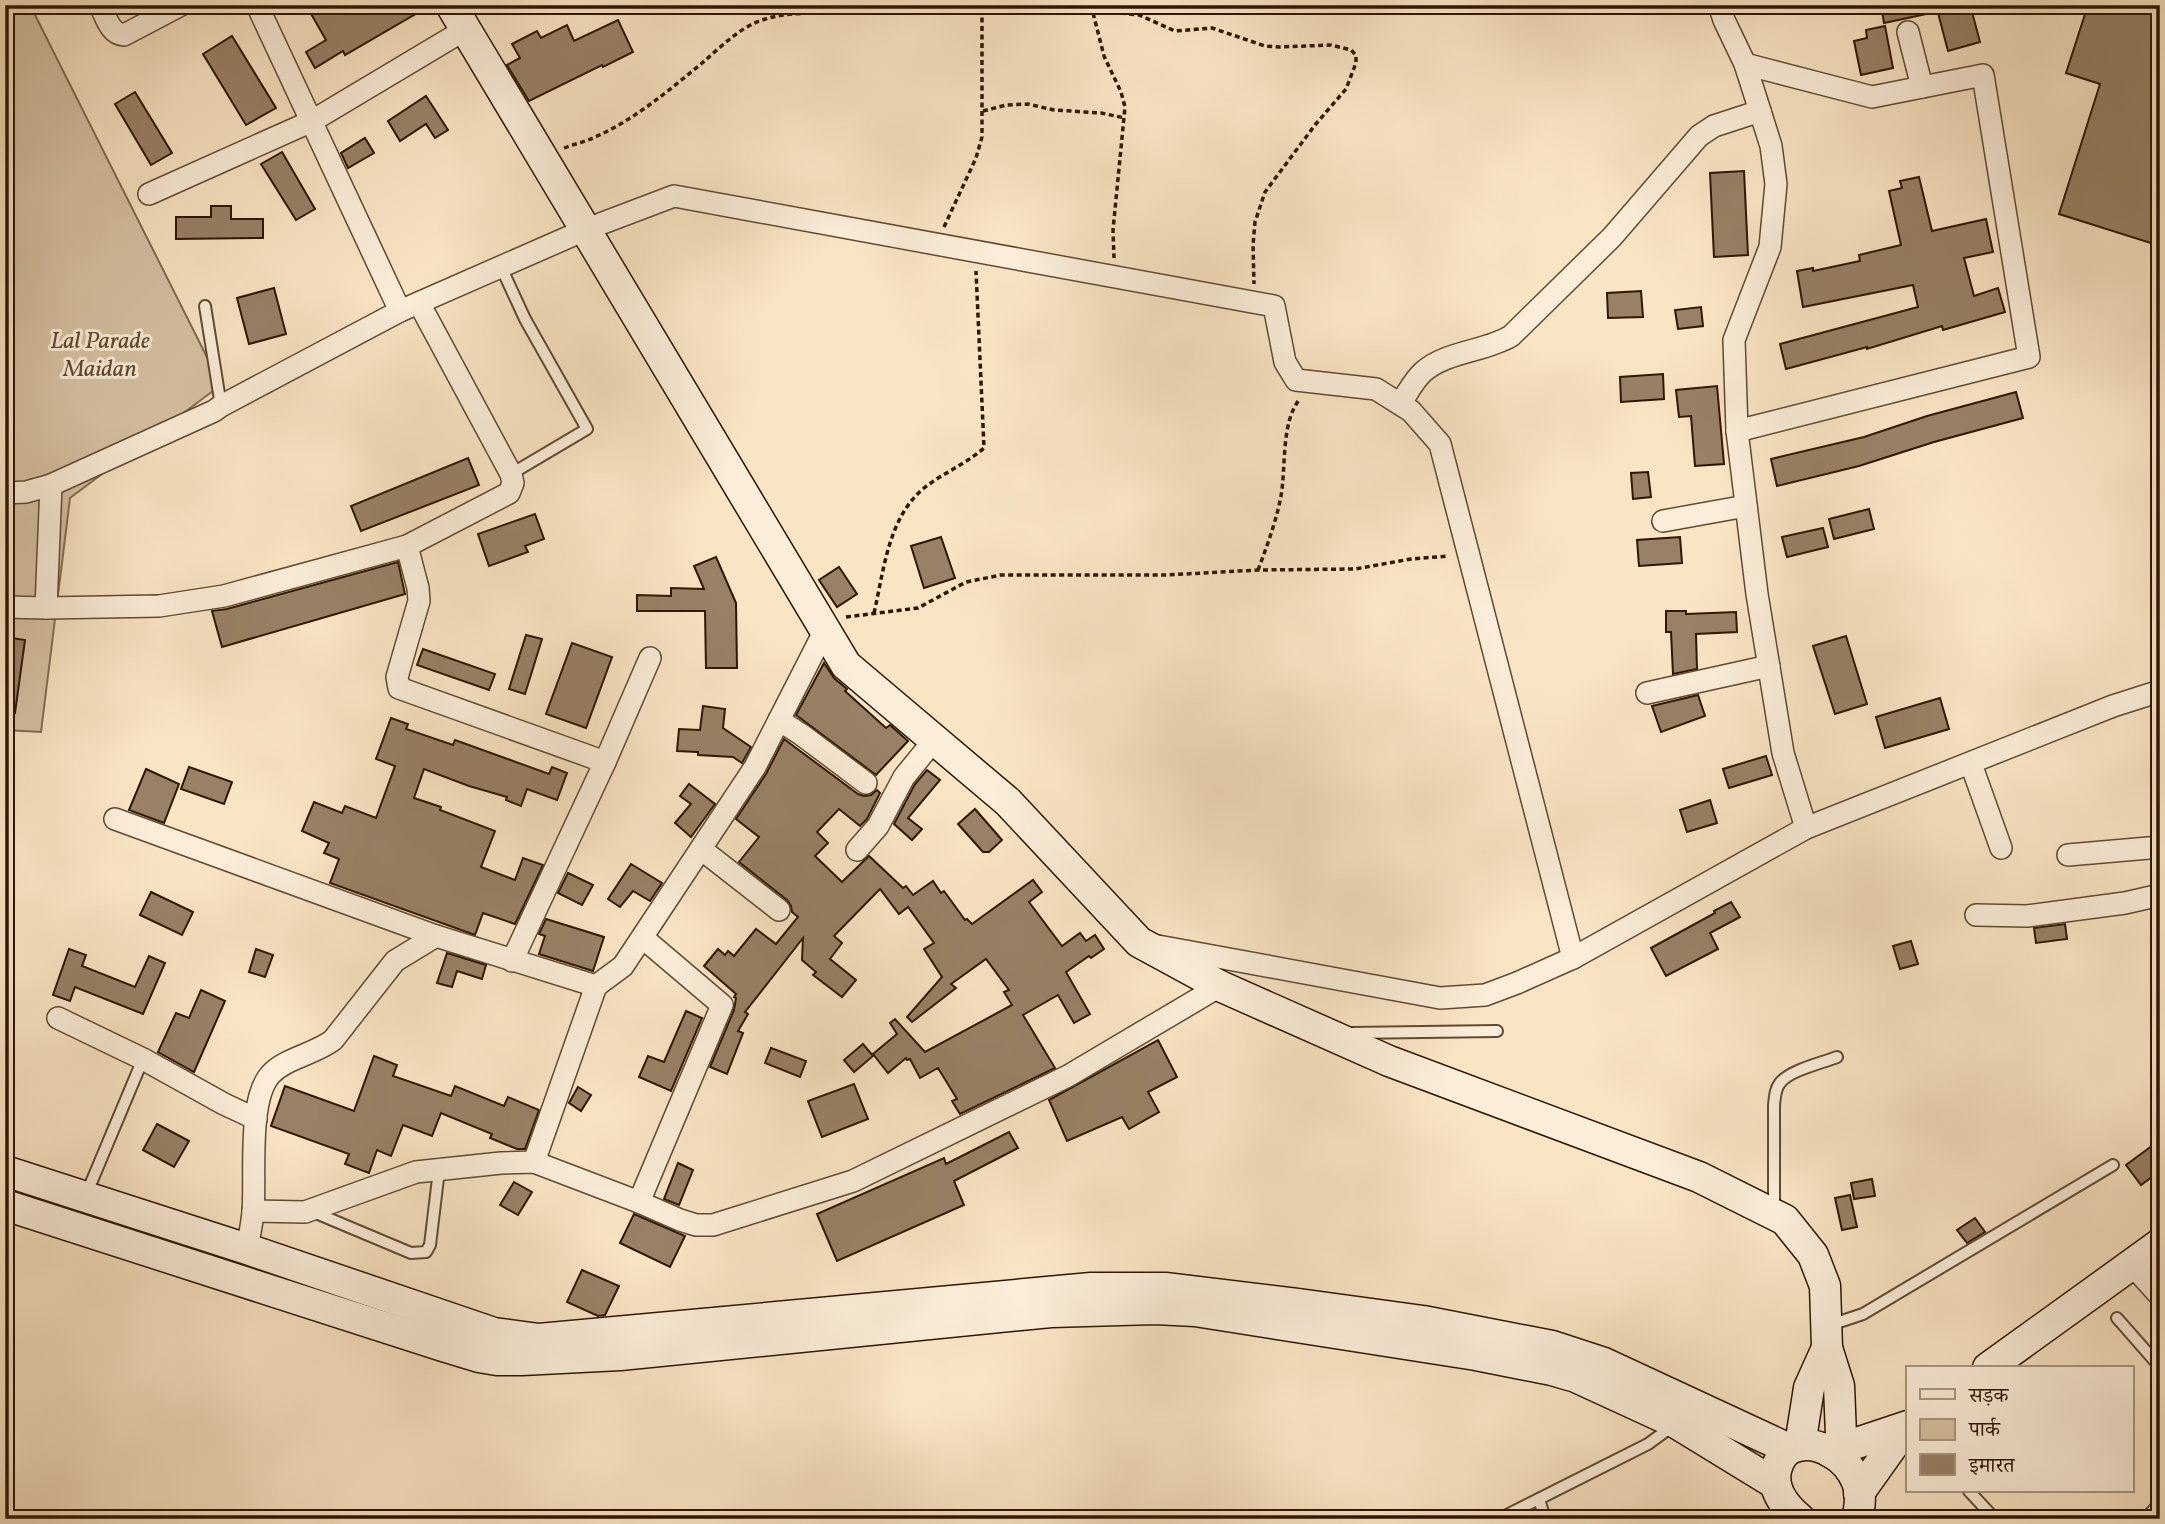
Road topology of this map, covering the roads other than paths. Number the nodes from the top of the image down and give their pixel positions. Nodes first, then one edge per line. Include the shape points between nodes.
1 (100, 5) edge
2 (181, 5) edge
3 (257, 5) edge
4 (1721, 13) edge
5 (459, 17) edge
6 (1908, 32) dead end
7 (1745, 64) junction
8 (1922, 87) junction
9 (1760, 111) junction
10 (312, 121) junction
11 (149, 194) dead end
12 (587, 229) junction
13 (501, 267) junction
14 (205, 306) dead end
15 (409, 307) junction
16 (1400, 404) junction
17 (221, 406) junction
18 (1737, 431) junction
19 (511, 474) junction
20 (51, 485) junction
21 (5, 494) edge
22 (1746, 506) junction
23 (1663, 521) dead end
24 (407, 546) junction
25 (5, 607) edge
26 (46, 608) junction
27 (822, 626) junction
28 (650, 659) dead end
29 (1769, 666) junction
30 (2160, 691) edge
31 (1647, 693) dead end
32 (779, 720) junction
33 (935, 739) junction
34 (605, 762) junction
35 (1971, 764) junction
36 (866, 783) dead end
37 (115, 819) dead end
38 (1806, 828) junction
39 (2160, 847) edge
40 (2001, 848) dead end
41 (701, 849) junction
42 (857, 850) dead end
43 (2068, 855) dead end
44 (2160, 895) edge
45 (779, 910) dead end
46 (1976, 915) dead end
47 (436, 936) junction
48 (643, 938) junction
49 (1139, 943) junction
50 (1573, 958) junction
51 (513, 961) junction
52 (596, 986) junction
53 (1220, 986) junction
54 (58, 1018) dead end
55 (1497, 1031) dead end
56 (1326, 1033) junction
57 (1837, 1057) dead end
58 (143, 1059) junction
59 (256, 1119) junction
60 (534, 1162) junction
61 (2113, 1165) dead end
62 (439, 1170) junction
63 (5, 1171) edge
64 (85, 1197) junction
65 (639, 1202) junction
66 (5, 1205) edge
67 (253, 1211) junction
68 (311, 1211) junction
69 (1774, 1214) junction
70 (2160, 1244) edge
71 (247, 1249) junction
72 (2132, 1265) junction
73 (2160, 1296) edge
74 (2117, 1318) dead end
75 (1827, 1337) junction
76 (1991, 1366) edge
77 (2160, 1367) edge
78 (1676, 1423) junction
79 (1906, 1426) edge
80 (1906, 1428) edge
81 (1794, 1447) junction
82 (1838, 1453) junction
83 (1774, 1483) junction
84 (1970, 1492) edge
85 (1539, 1499) junction
86 (2160, 1503) edge
87 (1860, 1509) edge
88 (1499, 1519) edge
89 (1545, 1519) edge
90 (1800, 1519) edge
91 (1995, 1519) edge
92 (2145, 1519) edge

1 - 2 street via 119,35
3 - 10 street
4 - 7 street
5 - 10 street
5 - 12 main road
6 - 8 street
7 - 8 street via 1872,97
7 - 9 street
8 - 18 street via 1983,75 2029,357
9 - 16 street via 1714,126 1699,136 1612,237 1511,336 1440,361 1422,373
9 - 18 street via 1776,184 1770,247 1734,340
10 - 11 street
10 - 15 street
12 - 13 street
12 - 16 street via 674,197 1274,306 1284,356 1296,380 1376,389
12 - 27 main road
13 - 15 street
13 - 19 lane via 587,429
14 - 17 lane
15 - 17 street
15 - 19 street
16 - 50 street via 1440,444
17 - 20 street
18 - 22 street
19 - 24 street via 509,493
20 - 21 street
20 - 26 street
22 - 23 street
22 - 29 street
24 - 26 street via 224,596 159,606
24 - 34 street via 419,601 397,677 399,688
25 - 26 street
27 - 32 street
27 - 33 main road via 846,664
28 - 34 street
29 - 31 street
29 - 38 street via 1783,753
30 - 35 street
32 - 36 street
32 - 41 street via 755,767
33 - 42 street via 904,777 878,826
33 - 49 main road via 1008,802
34 - 51 street
35 - 38 street
35 - 40 street
37 - 47 street
38 - 50 street
39 - 43 street
41 - 45 street
41 - 48 street
44 - 46 street via 2027,916
47 - 51 street
47 - 59 street via 395,961 333,1040 269,1076
48 - 52 street via 623,966
48 - 65 street via 722,1005
49 - 50 street via 1440,998 1485,995
49 - 53 main road
51 - 52 street
52 - 60 street
53 - 56 main road
53 - 65 street via 1068,1076 853,1181 713,1225 696,1225
54 - 58 street
55 - 56 lane
56 - 69 main road via 1699,1177
57 - 69 lane via 1791,1074 1776,1090
58 - 59 street
58 - 64 lane
59 - 67 street
60 - 62 street
60 - 65 street
61 - 75 lane
62 - 68 street via 416,1172
62 - 68 lane via 426,1252 411,1253
63 - 64 main road
64 - 71 main road
66 - 78 main road via 497,1360 620,1355 1051,1312 1174,1309 1552,1370
67 - 68 street
67 - 71 street
69 - 75 main road via 1785,1220 1813,1255 1825,1286
70 - 72 main road
71 - 81 main road via 494,1333 539,1339 1091,1288 1165,1288 1297,1304 1423,1321 1552,1346 1604,1363
72 - 73 street
72 - 76 main road
74 - 77 lane
75 - 81 main road
75 - 82 main road via 1839,1386
78 - 83 main road
78 - 85 lane via 1648,1444
79 - 82 main road
80 - 87 main road
81 - 82 main road via 1816,1446
81 - 83 main road via 1781,1456
82 - 87 main road via 1857,1483
83 - 90 main road
84 - 91 lane
85 - 88 lane
85 - 89 lane
86 - 92 lane

